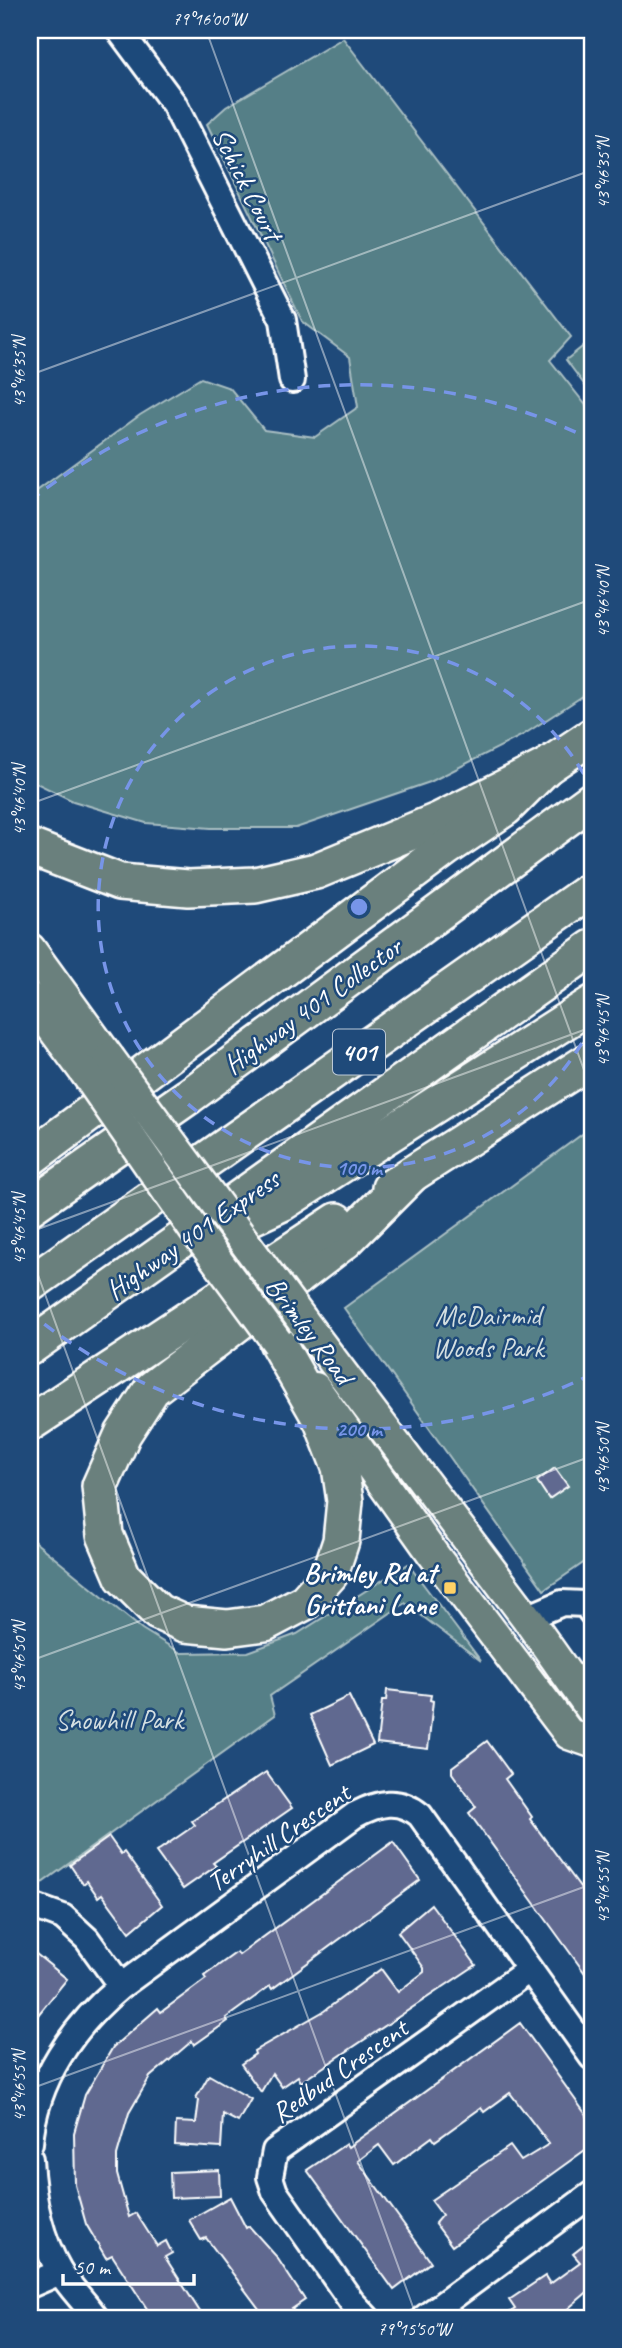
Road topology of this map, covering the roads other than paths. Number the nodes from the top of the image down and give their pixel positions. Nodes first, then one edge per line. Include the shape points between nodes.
1 (119, 30) edge
2 (292, 380) dead end
3 (592, 736) edge
4 (546, 766) junction
5 (592, 800) edge
6 (30, 847) edge
7 (592, 888) edge
8 (592, 948) edge
9 (30, 949) edge
10 (30, 998) edge
11 (592, 1004) edge
12 (592, 1059) edge
13 (97, 1065) junction
14 (30, 1157) edge
15 (410, 1176) junction
16 (30, 1208) edge
17 (153, 1263) junction
18 (30, 1284) edge
19 (289, 1331) junction
20 (30, 1347) edge
21 (30, 1423) edge
22 (592, 1613) edge
23 (527, 1618) junction
24 (592, 1710) edge
25 (592, 1742) edge
26 (30, 1905) edge
27 (529, 1970) junction
28 (121, 1986) junction
29 (592, 2057) edge
30 (32, 2114) edge
31 (30, 2143) edge
32 (30, 2159) edge
33 (592, 2194) edge
34 (60, 2272) junction
35 (30, 2285) edge
36 (96, 2318) edge
37 (367, 2318) edge
38 (424, 2318) edge

1 - 2 street, Schick Court via 174,104 283,320
3 - 4 highway
4 - 6 highway via 377,848 316,871 256,885 188,888 120,882
4 - 14 highway via 505,808
5 - 16 highway, Highway 401 Collector / 401
7 - 18 highway, Highway 401 Express / 401
8 - 17 highway, Highway 401 Express / 401
9 - 13 main road, Brimley Road
10 - 13 main road, Brimley Road
11 - 17 highway via 282,1203
12 - 15 highway
13 - 19 main road, Brimley Road, bridge
15 - 19 highway via 346,1240 152,1389 123,1434 100,1486 105,1535 122,1577 158,1612 185,1624 226,1628 265,1623 305,1602 330,1574 341,1541 345,1501 340,1466
15 - 21 highway via 243,1280
17 - 20 highway, Highway 401 Express / 401
19 - 23 main road, Brimley Road
19 - 25 main road, Brimley Road via 332,1408 433,1554 569,1734
22 - 23 street via 586,1604 562,1603
23 - 24 main road, Brimley Road
26 - 28 street via 63,1917 87,1939
27 - 28 street, Terryhill Crescent via 420,1815 408,1805 383,1803 355,1815
27 - 29 street, Terryhill Crescent
27 - 37 street, Redbud Crescent via 275,2151 270,2177 275,2192
28 - 30 street, Terryhill Crescent via 92,2011 62,2050
30 - 31 street, Terryhill Crescent
32 - 34 street via 36,2210
33 - 38 street
34 - 35 street
34 - 36 street

